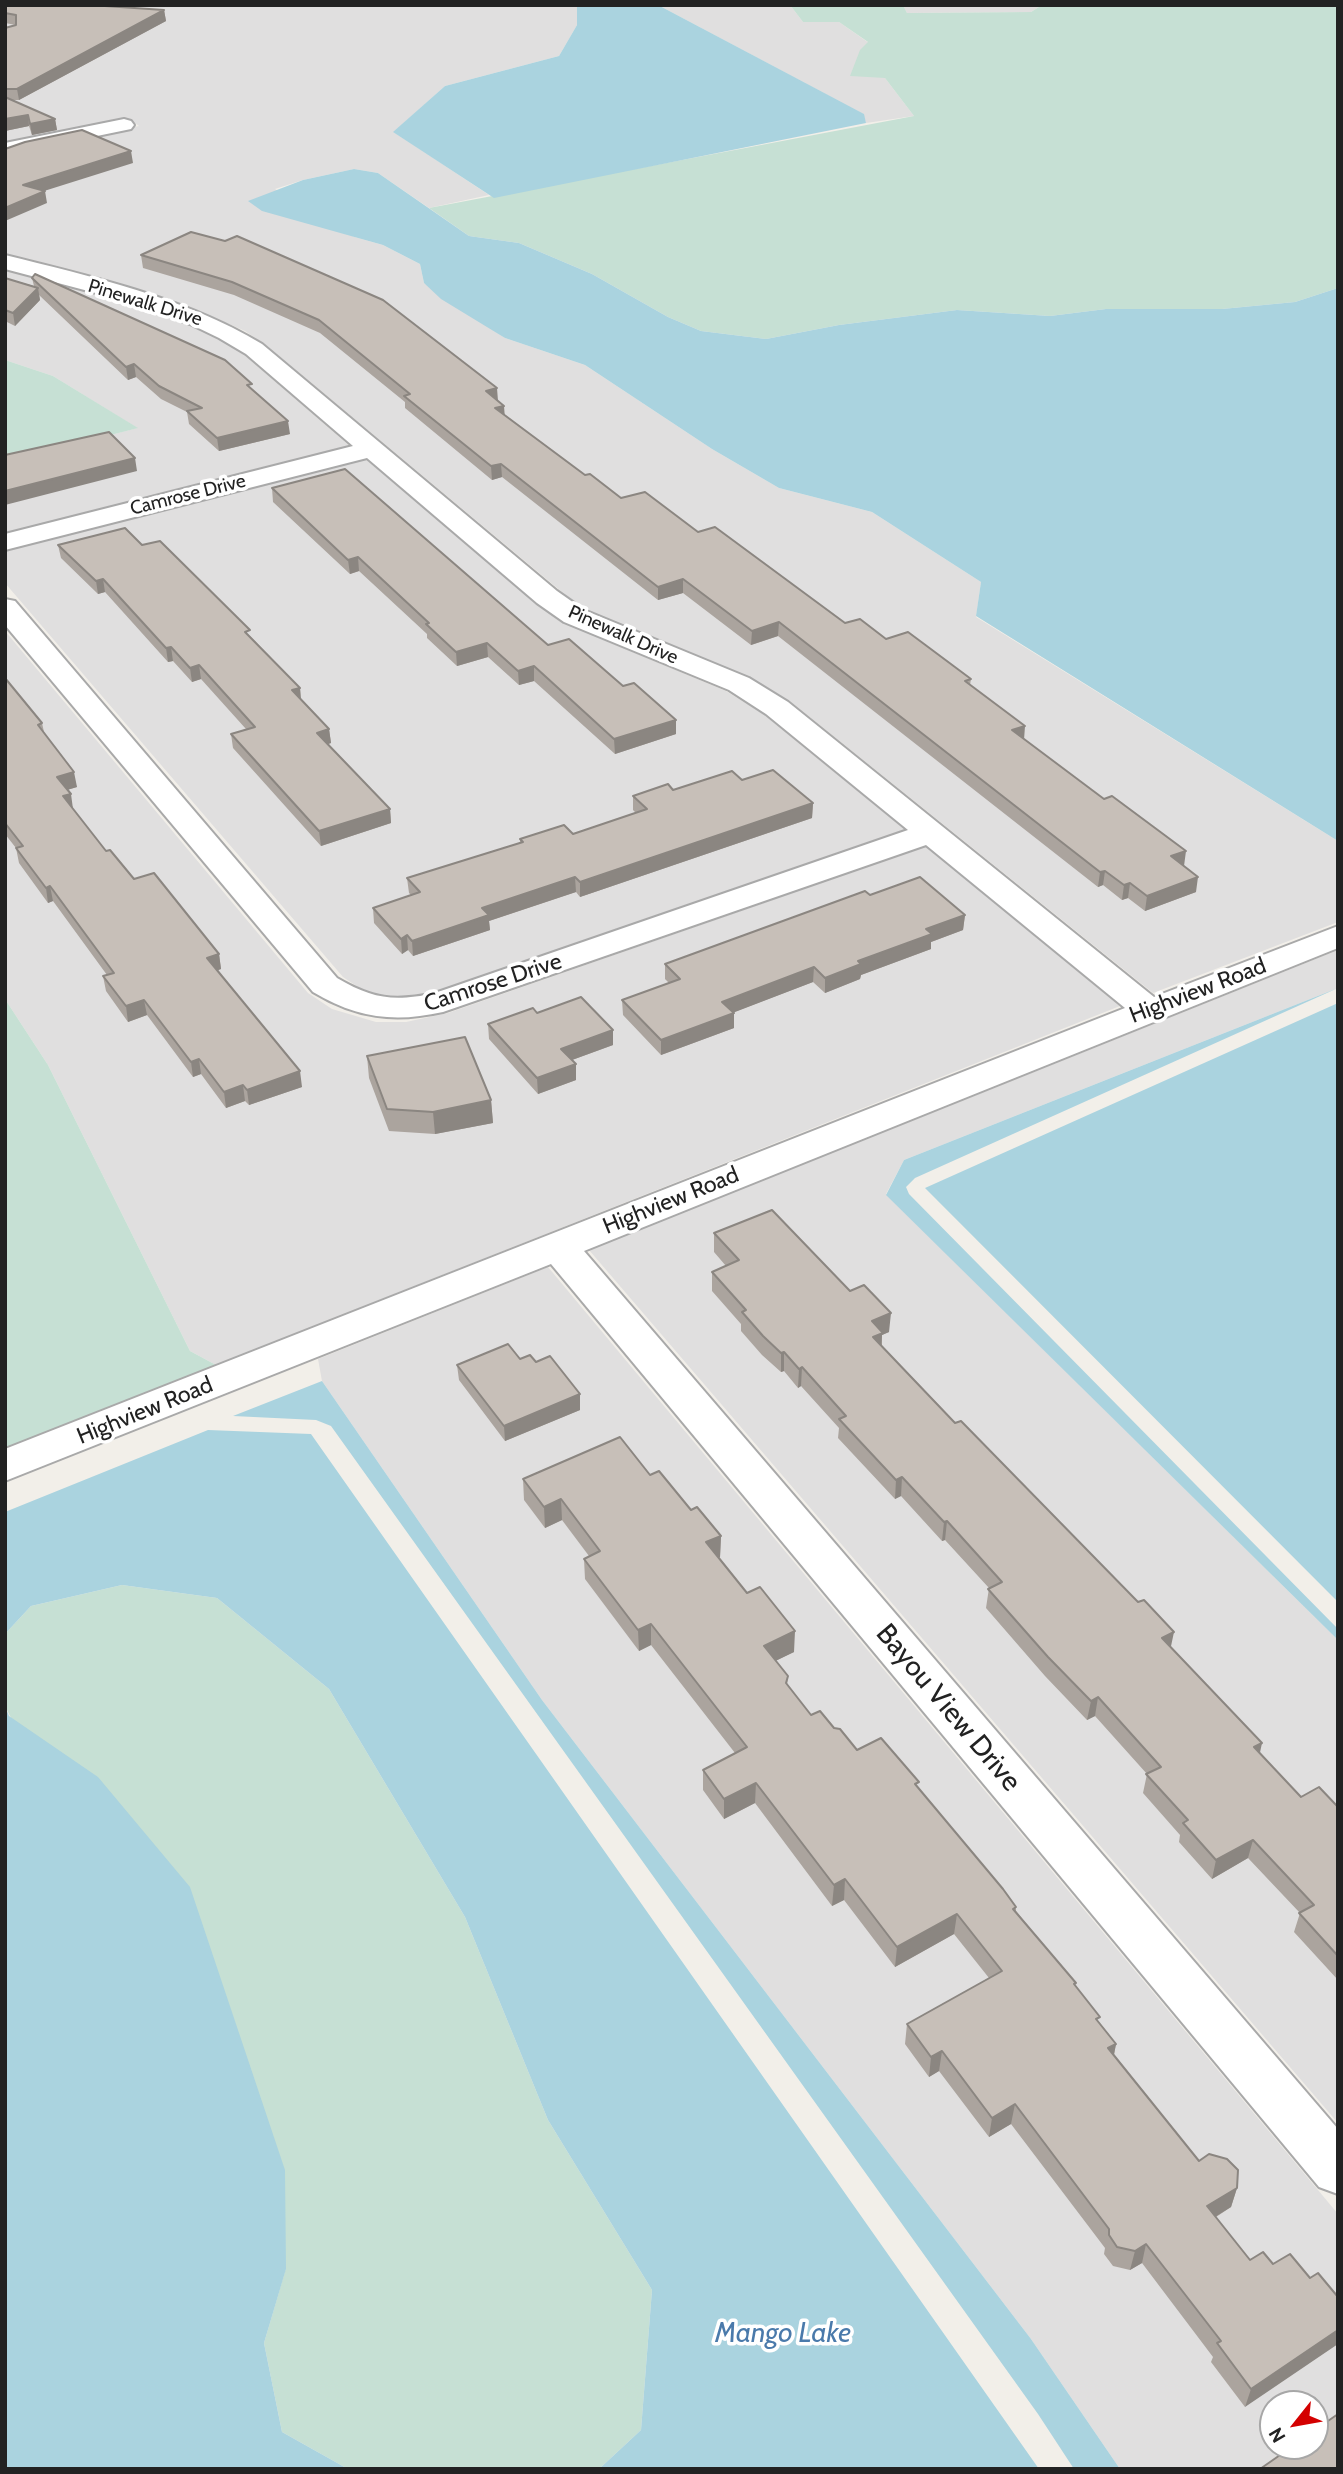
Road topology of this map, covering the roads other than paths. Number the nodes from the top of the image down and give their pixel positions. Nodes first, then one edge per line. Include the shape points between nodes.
1 (124, 125) dead end
2 (5, 149) edge
3 (5, 261) edge
4 (371, 449) junction
5 (5, 542) edge
6 (5, 607) edge
7 (932, 832) junction
8 (1338, 936) edge
9 (1149, 1010) junction
10 (558, 1246) junction
11 (5, 1466) edge
12 (1338, 2169) edge

1 - 2 street
3 - 4 street, Pinewalk Drive via 182,312 233,334
4 - 5 street, Camrose Drive
4 - 7 street, Pinewalk Drive via 573,616 748,690
6 - 7 street, Camrose Drive via 325,985 349,1001 380,1010 409,1010 443,1002
7 - 9 street, Pinewalk Drive
8 - 9 street, Highview Road
9 - 10 street, Highview Road
10 - 11 street, Highview Road
10 - 12 street, Bayou View Drive

